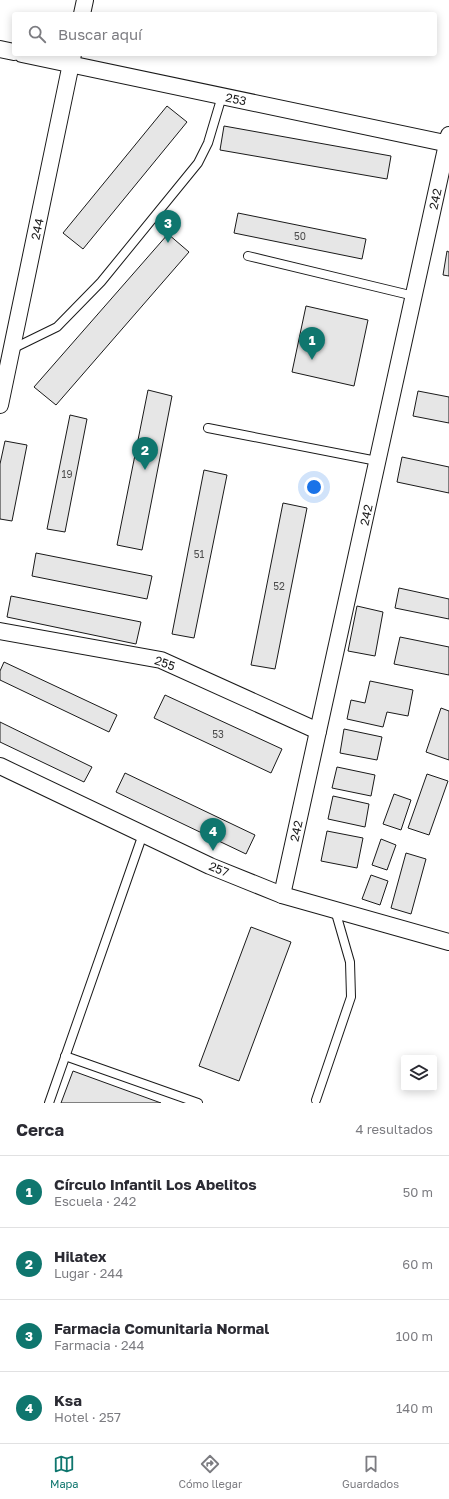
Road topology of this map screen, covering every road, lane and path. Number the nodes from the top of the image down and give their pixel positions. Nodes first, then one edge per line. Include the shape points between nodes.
1 (84, 0) edge
2 (82, 12) edge
3 (0, 49) edge
4 (12, 52) edge
5 (42, 56) edge
6 (72, 59) edge
7 (222, 96) junction
8 (448, 141) edge
9 (248, 256) dead end
10 (414, 296) junction
11 (11, 350) junction
12 (0, 404) edge
13 (208, 428) dead end
14 (377, 461) junction
15 (0, 631) edge
16 (318, 731) junction
17 (0, 766) edge
18 (143, 834) junction
19 (282, 895) junction
20 (335, 910) junction
21 (449, 942) edge
22 (66, 1056) junction
23 (316, 1100) dead end
24 (49, 1103) edge
25 (198, 1103) edge

1 - 2 street
3 - 4 street
5 - 6 street, 253
6 - 7 street, 253
6 - 11 street, 244
7 - 8 street, 253
7 - 11 lane via 208,143 198,163 101,282 57,327
8 - 10 street, 242
9 - 10 lane
10 - 14 street, 242
11 - 12 street, 244
13 - 14 lane
14 - 16 street, 242
15 - 16 street, 255 via 161,660
16 - 19 street, 242
17 - 18 street, 257
18 - 19 street, 257 via 210,866
18 - 22 lane
19 - 20 street, 257
20 - 21 street, 257
20 - 23 lane via 350,962 351,997
22 - 24 lane
22 - 25 lane

